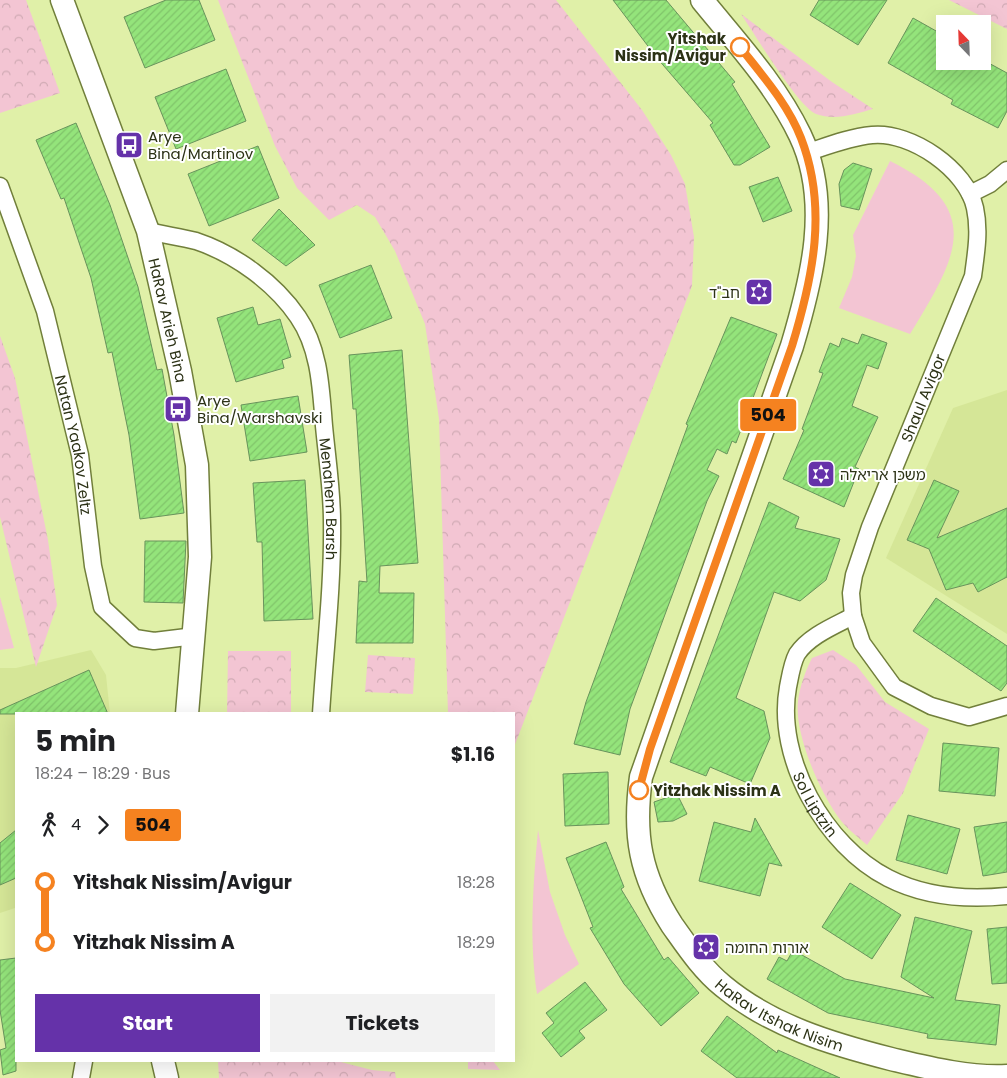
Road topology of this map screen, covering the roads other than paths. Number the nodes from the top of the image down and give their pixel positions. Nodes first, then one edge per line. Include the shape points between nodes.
1 (62, 0) edge
2 (702, 0) edge
3 (806, 152) junction
4 (1007, 170) edge
5 (0, 186) edge
6 (970, 194) junction
7 (148, 232) junction
8 (853, 616) junction
9 (195, 636) junction
10 (1007, 706) edge
11 (187, 712) edge
12 (321, 712) edge
13 (1007, 896) edge
14 (84, 1062) edge
15 (163, 1062) edge
16 (1007, 1076) edge
17 (81, 1078) edge
18 (167, 1078) edge

1 - 7 street, HaRav Arieh Bina
2 - 3 street, HaRav Itshak Nisim via 786,108
3 - 6 street, Shaul Avigor via 873,135 893,135 915,143 935,156
3 - 16 street, HaRav Itshak Nisim via 815,196 817,233 807,298 641,777 636,809 643,863 652,889 667,916 703,966 722,986 773,1018 811,1036 856,1050 961,1074
4 - 6 street
5 - 9 street, Natan Yaakov Zeltz via 45,311 80,455 93,566 102,607 135,638 154,642
6 - 8 street, Shaul Avigor via 978,224 972,276 870,527 854,575 851,593
7 - 9 street, HaRav Arieh Bina via 178,362 197,465 200,557
7 - 12 street, Menahem Barsh via 195,241 223,253 253,272 278,293 299,318 310,340 319,368 332,519 331,600
8 - 10 street, Shaul Avigor via 862,643 879,669 894,686 914,699 969,717
8 - 13 street, Sol Liptzin via 808,642 797,655 790,674 785,702 787,729 794,761 806,789 840,840 853,854 888,878 907,887 955,897 982,899
9 - 11 street, HaRav Arieh Bina
14 - 17 street
15 - 18 street

